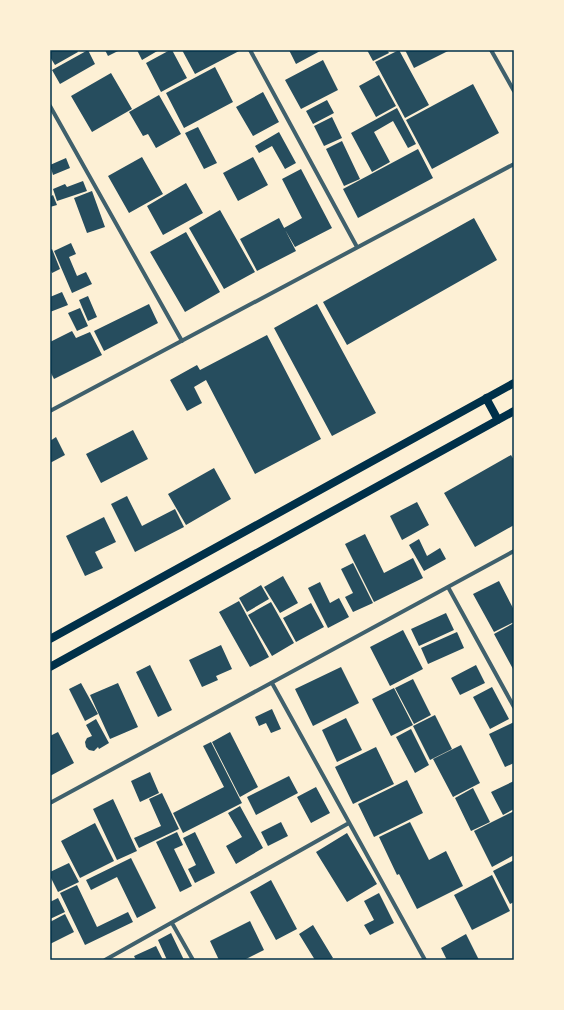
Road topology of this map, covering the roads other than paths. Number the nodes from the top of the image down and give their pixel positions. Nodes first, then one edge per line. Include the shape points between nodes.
1 (250, 50) edge
2 (491, 50) edge
3 (514, 91) edge
4 (50, 106) edge
5 (514, 164) edge
6 (357, 248) junction
7 (182, 341) junction
8 (514, 383) edge
9 (486, 398) junction
10 (50, 411) edge
11 (514, 411) edge
12 (498, 420) junction
13 (514, 551) edge
14 (448, 587) junction
15 (50, 639) edge
16 (50, 667) edge
17 (272, 682) junction
18 (514, 707) edge
19 (50, 803) edge
20 (349, 823) junction
21 (172, 923) junction
22 (105, 960) edge
23 (193, 960) edge
24 (425, 960) edge

1 - 6 street
2 - 3 street
4 - 7 street
5 - 6 street
6 - 7 street
7 - 10 street
8 - 9 main road
9 - 12 main road
9 - 15 main road
11 - 12 main road
12 - 16 main road
13 - 14 street
14 - 17 street
14 - 18 street
17 - 19 street
17 - 20 street
20 - 21 street
20 - 24 street
21 - 22 street
21 - 23 street

